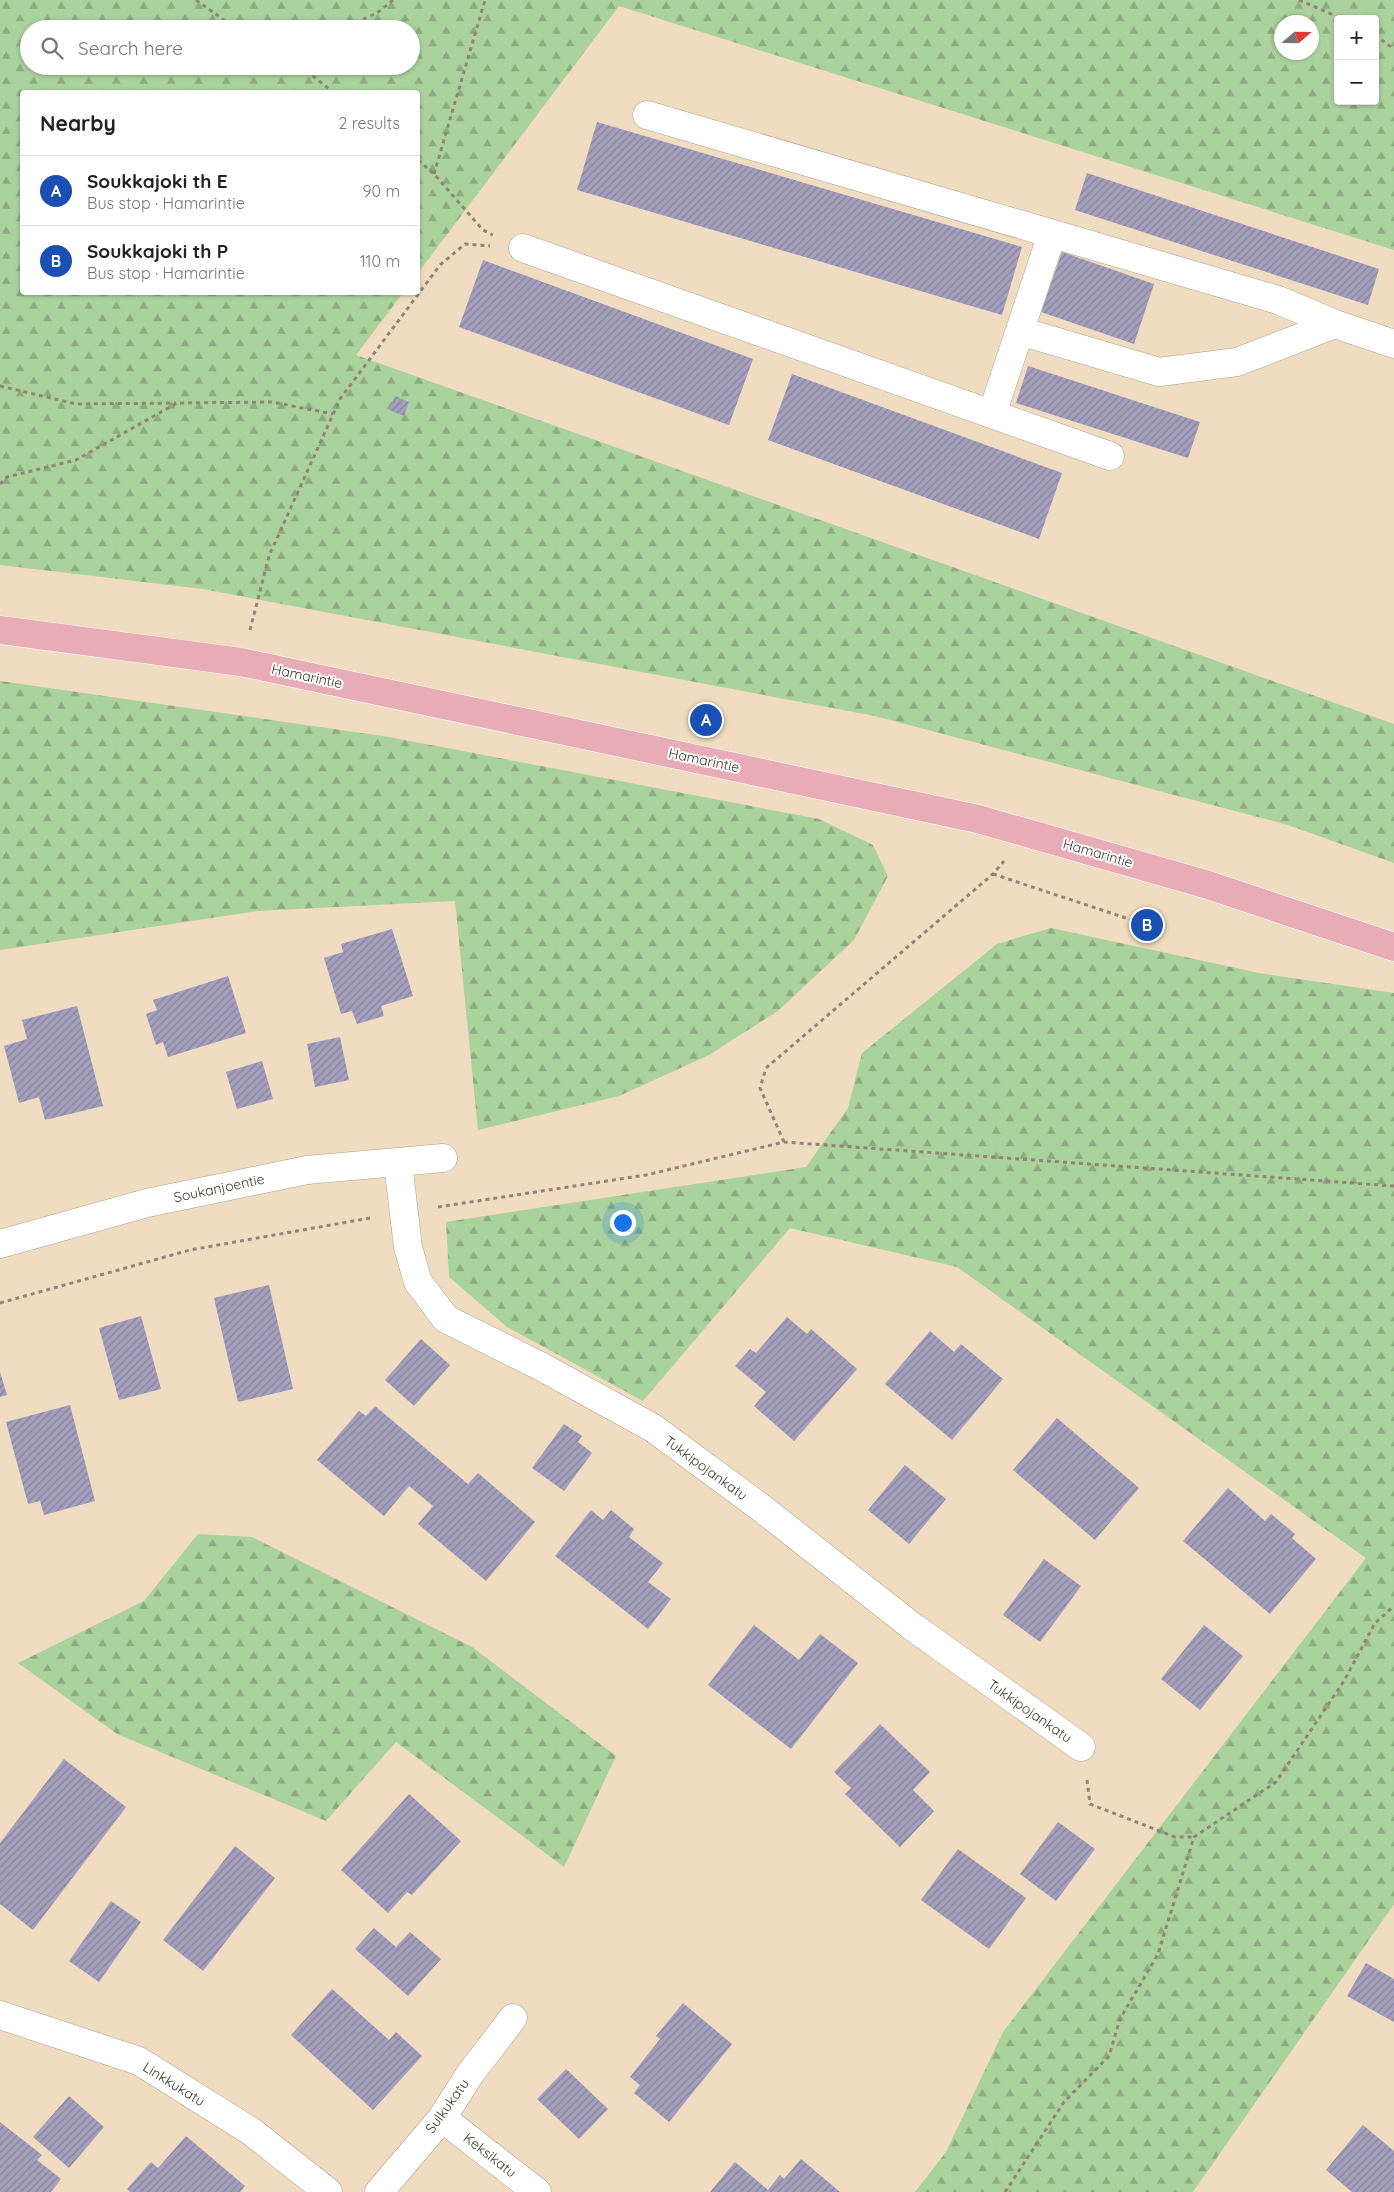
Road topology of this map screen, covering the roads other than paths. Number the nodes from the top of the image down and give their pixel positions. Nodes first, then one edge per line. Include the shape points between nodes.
1 (647, 115) dead end
2 (1052, 234) junction
3 (523, 248) road end
4 (1336, 324) junction
5 (1020, 331) junction
6 (1394, 344) edge
7 (992, 414) junction
8 (1110, 456) dead end
9 (0, 630) edge
10 (1394, 947) edge
11 (442, 1158) dead end
12 (398, 1163) junction
13 (0, 1244) edge
14 (1081, 1747) road end
15 (0, 2015) edge
16 (512, 2018) dead end
17 (442, 2118) junction
18 (328, 2192) edge
19 (378, 2192) edge
20 (537, 2192) edge

1 - 2 street
2 - 4 street via 1278,300
2 - 5 street
3 - 7 street
4 - 5 street via 1237,362 1159,372
4 - 6 street
5 - 7 street
7 - 8 street
9 - 10 main road, Hamarintie via 241,662 968,817 1205,884
11 - 12 street, Soukanjoentie
12 - 13 street, Soukanjoentie via 307,1170 147,1203
12 - 14 street, Tukkipojankatu via 408,1247 418,1282 446,1319 653,1428 760,1507 913,1628
15 - 18 street, Linkkukatu via 138,2061 252,2132
16 - 17 street, Sulkukatu
17 - 19 street, Sulkukatu
17 - 20 street, Keksikatu

